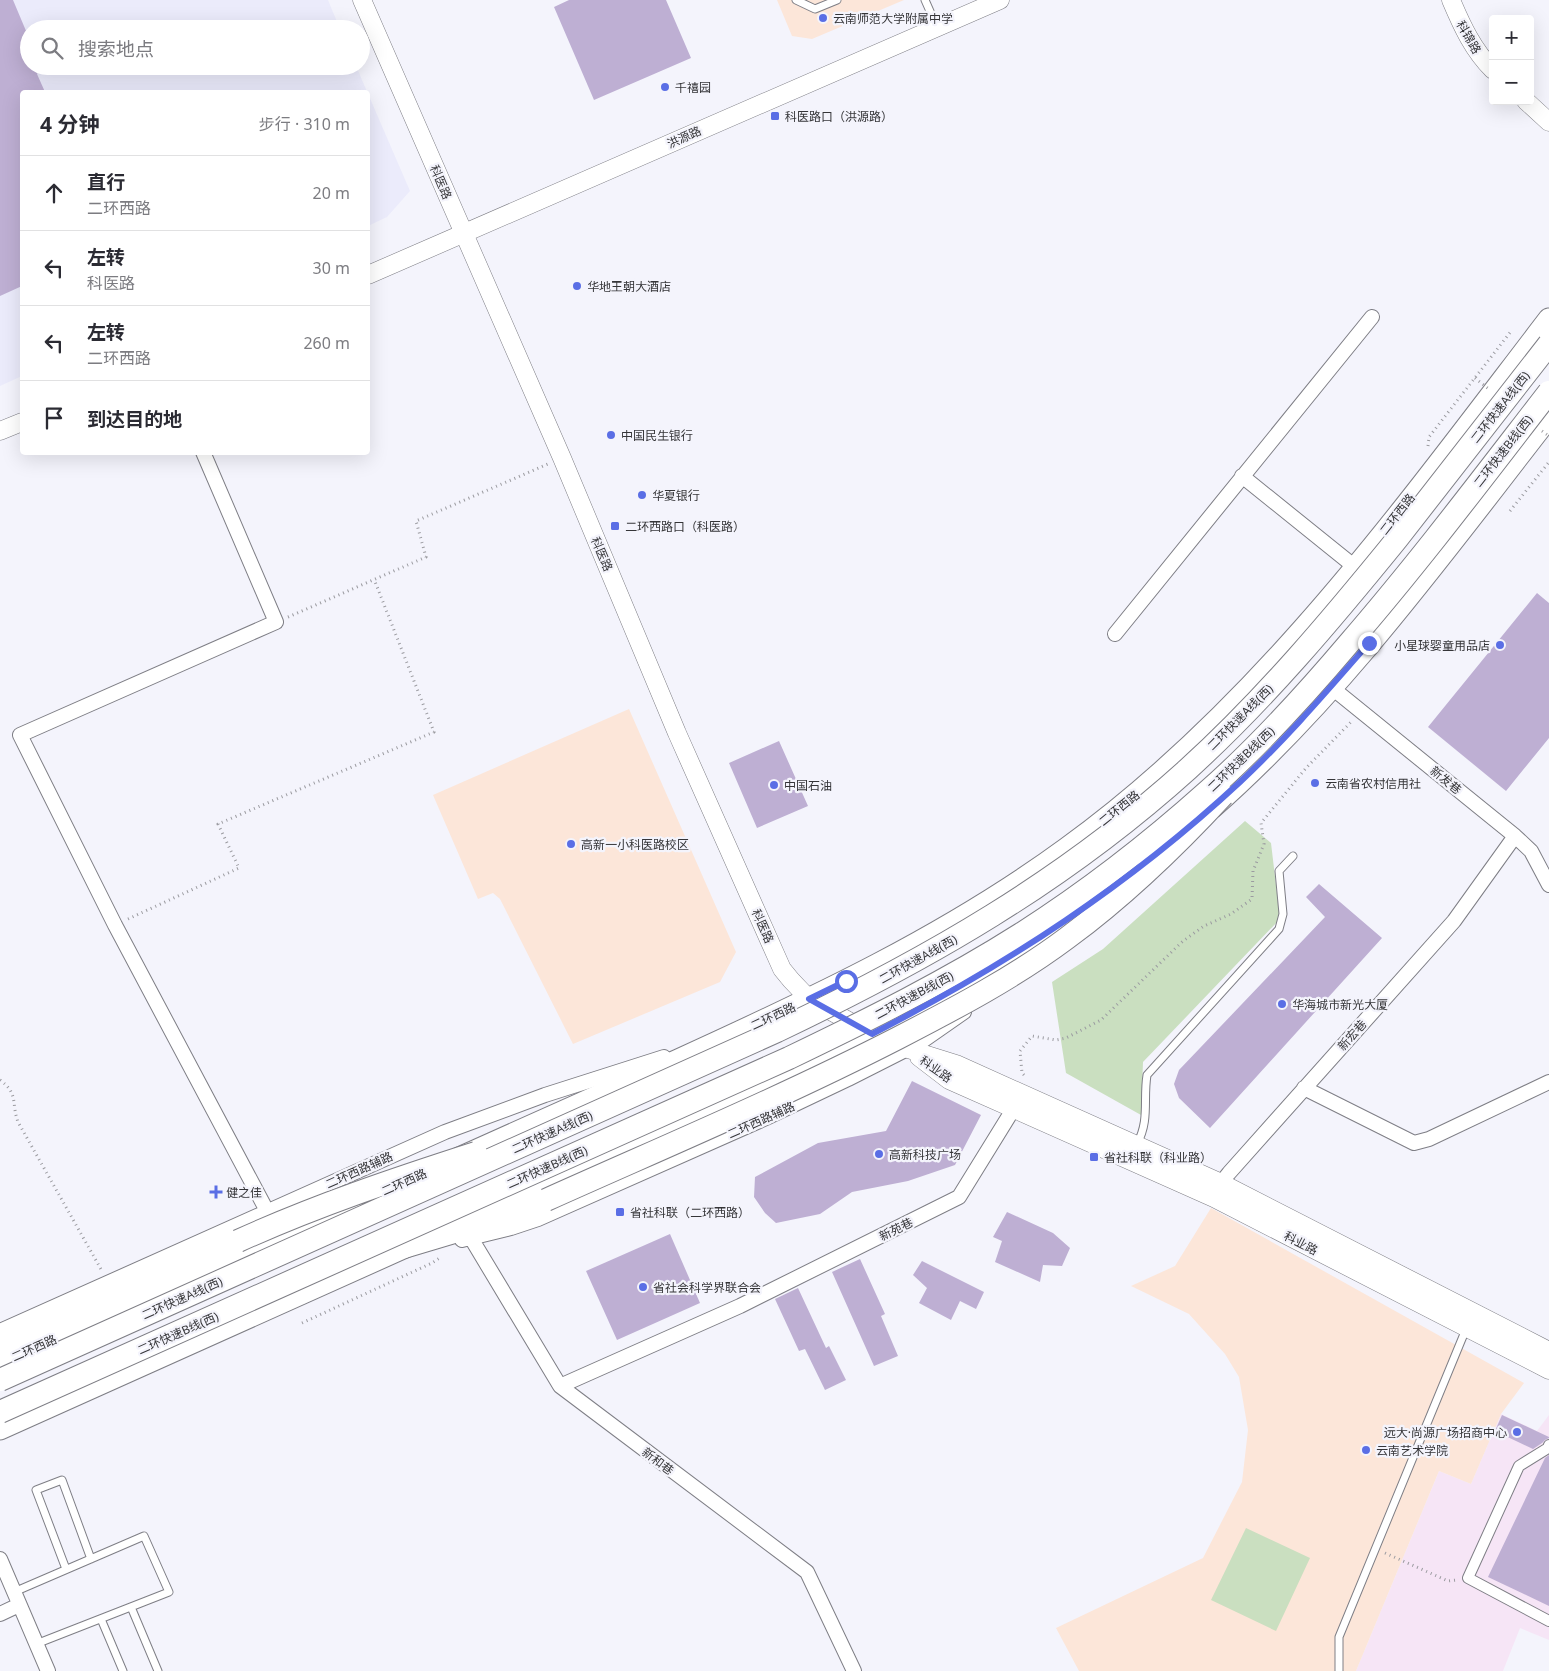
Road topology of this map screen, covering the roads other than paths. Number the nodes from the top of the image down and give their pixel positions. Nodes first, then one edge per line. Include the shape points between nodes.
1 (362, 0) edge
2 (796, 0) edge
3 (837, 0) edge
4 (925, 0) edge
5 (1000, 0) edge
6 (1451, 0) edge
7 (937, 27) junction
8 (1489, 66) edge
9 (1530, 105) edge
10 (1549, 122) edge
11 (464, 234) junction
12 (370, 274) edge
13 (1372, 317) dead end
14 (1549, 319) edge
15 (1549, 344) edge
16 (1549, 392) edge
17 (1549, 417) edge
18 (20, 423) edge
19 (0, 431) edge
20 (204, 455) edge
21 (1242, 476) junction
22 (1355, 567) junction
23 (1114, 634) dead end
24 (1331, 687) junction
25 (1295, 704) junction
26 (1515, 836) junction
27 (1293, 856) dead end
28 (1549, 885) edge
29 (1028, 947) junction
30 (809, 999) junction
31 (872, 1034) junction
32 (729, 1037) junction
33 (908, 1049) junction
34 (1549, 1082) edge
35 (1304, 1088) junction
36 (606, 1108) junction
37 (1014, 1108) junction
38 (1137, 1144) junction
39 (1221, 1183) junction
40 (267, 1211) junction
41 (471, 1238) junction
42 (404, 1247) junction
43 (1466, 1328) junction
44 (0, 1331) edge
45 (0, 1347) edge
46 (1549, 1351) edge
47 (0, 1363) edge
48 (1549, 1370) edge
49 (0, 1380) edge
50 (560, 1386) junction
51 (0, 1412) edge
52 (0, 1429) edge
53 (1549, 1445) edge
54 (0, 1559) edge
55 (92, 1559) junction
56 (66, 1569) junction
57 (14, 1592) junction
58 (19, 1605) junction
59 (130, 1607) junction
60 (0, 1614) edge
61 (101, 1619) junction
62 (1549, 1621) edge
63 (36, 1644) junction
64 (48, 1671) edge
65 (123, 1671) edge
66 (158, 1671) edge
67 (854, 1671) edge
68 (1339, 1671) edge

1 - 11 street, 科医路
2 - 3 lane via 815,9
4 - 7 lane
5 - 7 street, 洪源路
6 - 8 street, 科锦路 via 1466,34
7 - 11 street, 洪源路
9 - 10 street
11 - 12 street, 洪源路
11 - 30 street, 科医路 via 677,733 782,968
13 - 21 street
14 - 22 main road, 二环西路
15 - 36 highway, 二环快速A线(西), bridge via 1375,566 1294,661 1210,748 1123,824 1030,892 919,959 792,1024
16 - 25 highway, 二环快速B线(西), bridge via 1383,603
17 - 24 main road via 1440,556
18 - 19 street
20 - 40 street via 276,622 20,735 115,925
21 - 22 street
21 - 23 street
22 - 30 main road, 二环西路 via 1221,717 1106,818 1046,864 970,913
24 - 26 street, 新发巷
24 - 29 main road via 1241,780 1181,834 1104,895
25 - 42 highway, bridge via 1236,779 1170,850 1100,912 1036,959 947,1012 842,1066 546,1200 501,1218
25 - 51 highway, 二环快速B线(西), bridge via 1216,783 1126,859 1033,926 933,986 747,1077
26 - 28 street, 新发巷 via 1531,851
26 - 35 street, 新宏巷 via 1454,921
27 - 38 lane via 1279,871 1283,914 1278,929 1146,1074 1146,1119
29 - 31 main road via 940,999
29 - 33 street, 二环西路辅路 via 965,1011 933,1036
30 - 31 street, 科医路
30 - 32 main road, 二环西路
31 - 33 street, 科医路
31 - 42 main road via 753,1091
32 - 40 street, 二环西路辅路 via 476,1120
32 - 47 main road, 二环西路
33 - 37 street, 科业路 via 949,1080
33 - 38 street, 科业路 via 956,1064
33 - 41 street, 二环西路辅路 via 774,1114 552,1214
34 - 35 street via 1430,1139 1414,1143
35 - 39 street, 新宏巷
36 - 45 highway, bridge via 303,1212
36 - 49 highway, 二环快速A线(西), bridge
37 - 43 street, 科业路 via 1214,1198
37 - 50 street, 新苑巷 via 959,1197 740,1306
38 - 39 street, 科业路
39 - 46 street, 科业路
40 - 44 street, 二环西路辅路
41 - 42 street, 二环西路辅路
41 - 50 street, 新和巷
42 - 52 main road
43 - 48 street, 科业路
43 - 68 lane via 1339,1638
50 - 67 street, 新和巷 via 807,1572
53 - 62 street via 1519,1466 1468,1578
54 - 57 street
55 - 56 lane
55 - 56 lane via 62,1480 36,1490
55 - 59 lane via 144,1536 169,1592
56 - 57 lane
57 - 58 street
58 - 60 street
58 - 63 street
59 - 61 lane
59 - 66 lane
61 - 63 lane
61 - 65 lane
63 - 64 street

